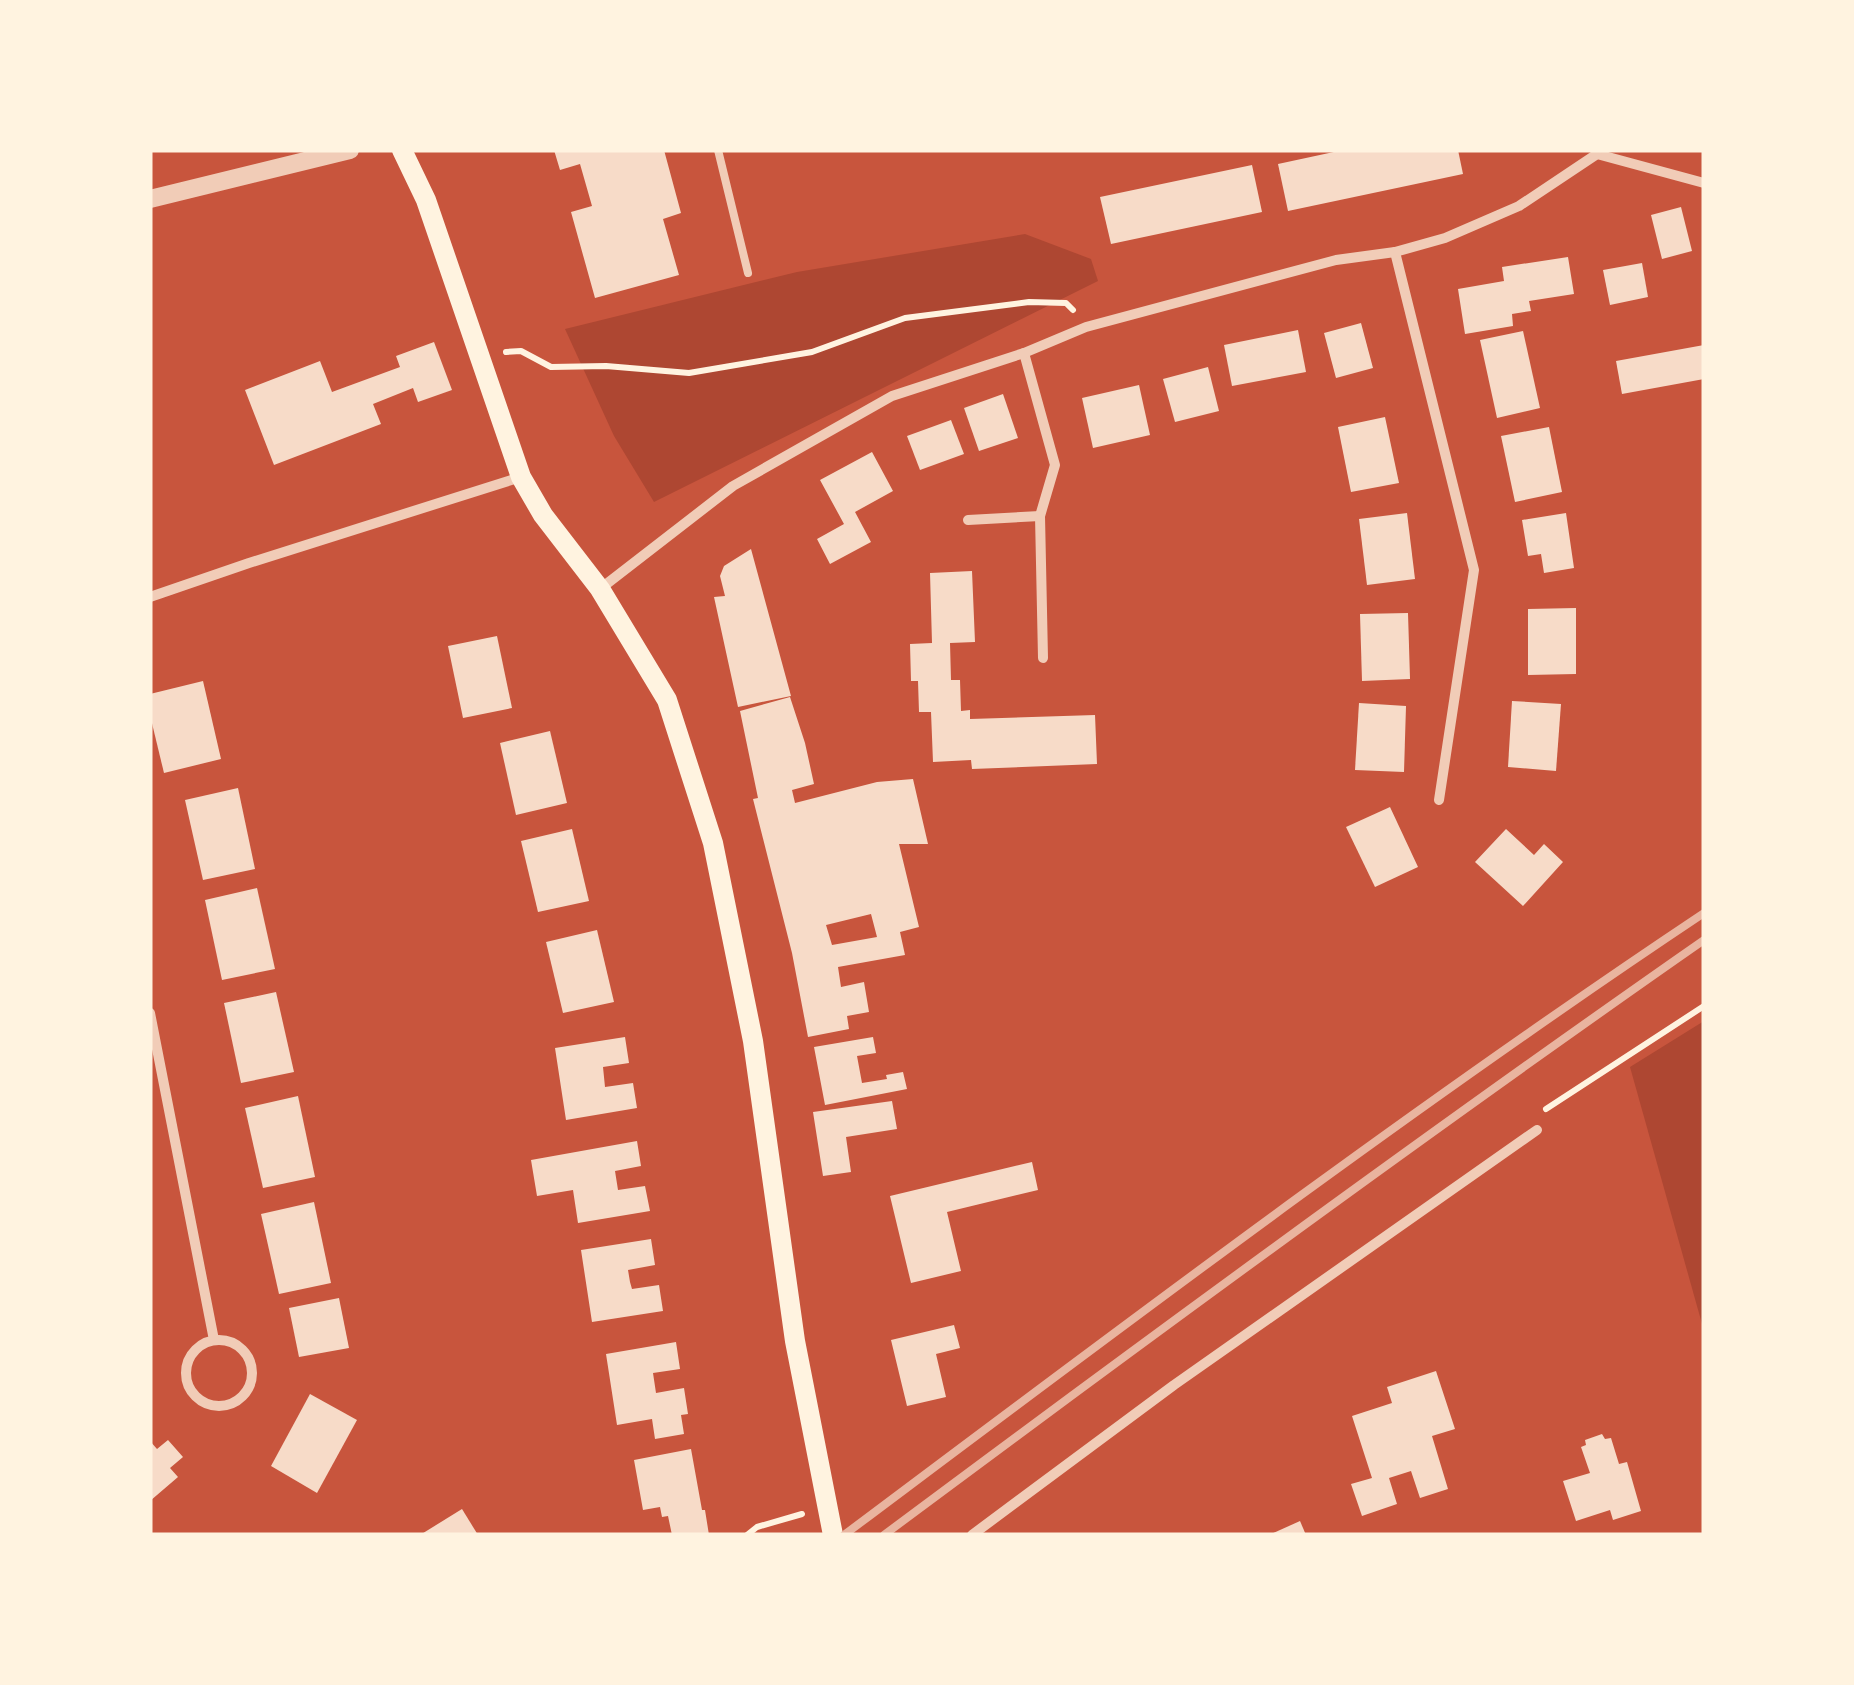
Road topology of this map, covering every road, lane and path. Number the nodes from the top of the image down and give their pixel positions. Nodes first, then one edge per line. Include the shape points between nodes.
1 (350, 150) edge
2 (402, 150) edge
3 (718, 150) edge
4 (1598, 152) edge
5 (1704, 183) edge
6 (150, 199) edge
7 (1395, 252) junction
8 (748, 273) dead end
9 (1086, 326) junction
10 (1024, 352) junction
11 (479, 354) junction
12 (521, 477) junction
13 (1040, 516) junction
14 (968, 520) dead end
15 (600, 589) junction
16 (150, 596) edge
17 (1042, 658) dead end
18 (1439, 800) dead end
19 (150, 1013) edge
20 (1537, 1130) dead end
21 (214, 1340) junction
22 (828, 1507) junction
23 (747, 1535) edge
24 (833, 1535) edge
25 (972, 1535) edge

1 - 6 street
2 - 11 main road
3 - 8 lane
4 - 5 street
4 - 7 street via 1519,206
7 - 9 street via 1336,260
7 - 18 street via 1474,570
9 - 10 street
9 - 11 path via 1066,303 1028,302 905,318 812,352 690,373 551,367 521,352
10 - 13 street via 1055,465
10 - 15 street via 892,396 733,486
11 - 12 main road
12 - 15 main road
12 - 16 street
13 - 14 street
13 - 17 street
15 - 22 main road via 667,700 713,843 753,1041 795,1341
19 - 21 street
20 - 25 street via 1174,1384
21 - 21 street via 188,1360 186,1378 206,1404 224,1406 240,1400 252,1368 246,1352
22 - 23 path
22 - 24 main road

